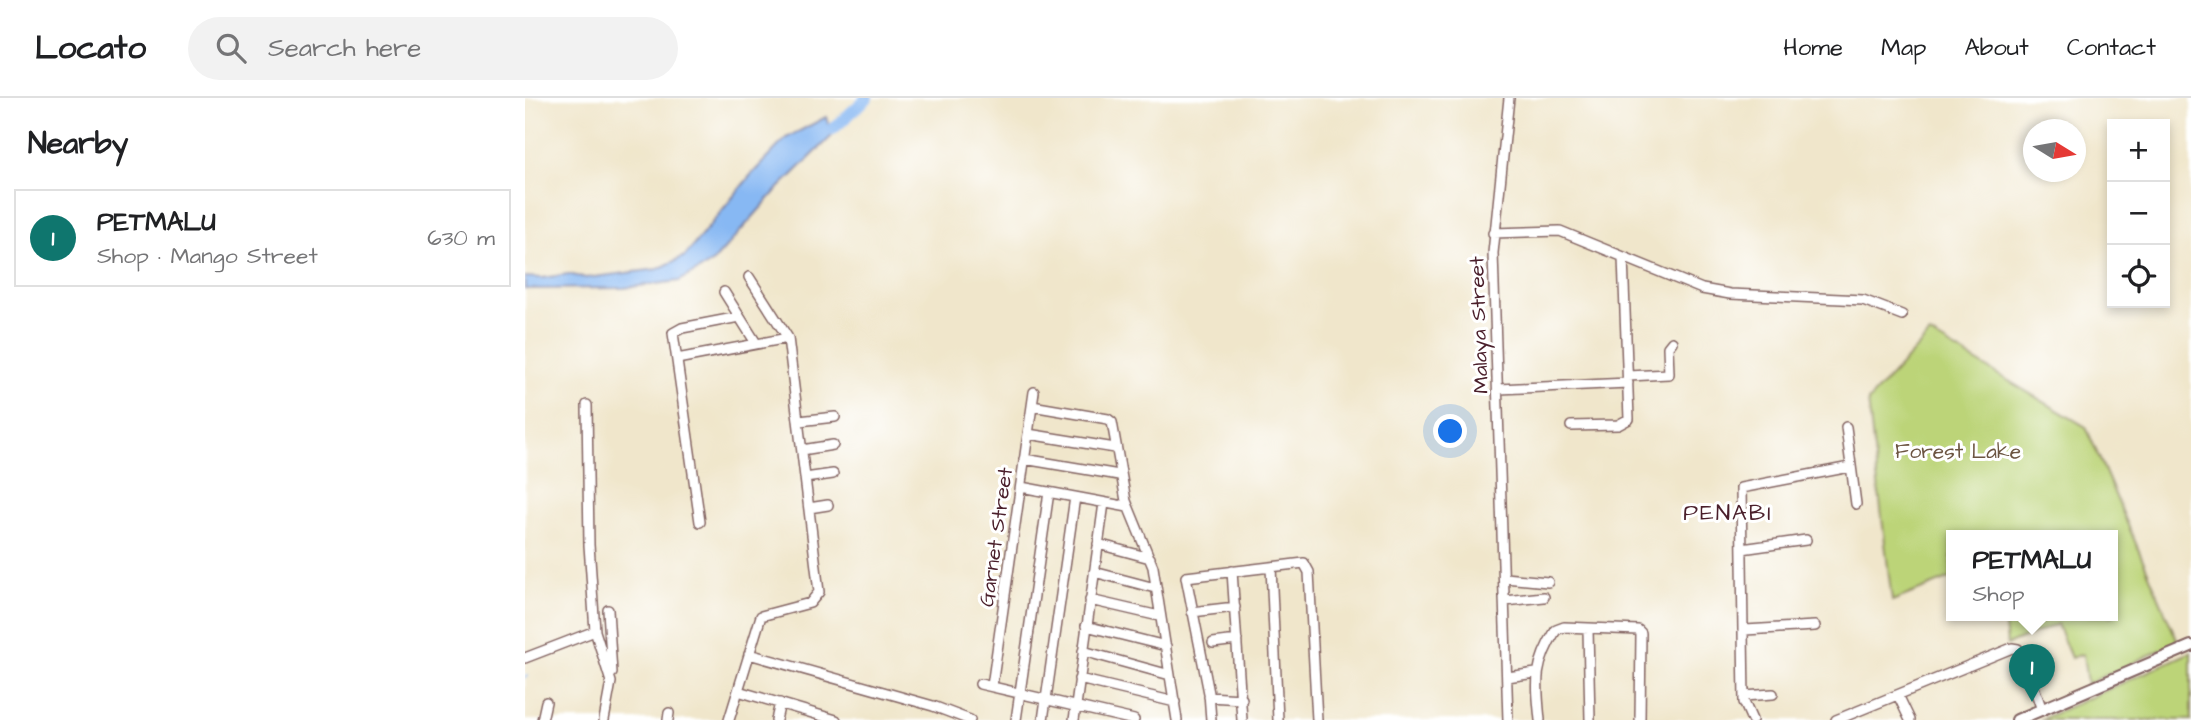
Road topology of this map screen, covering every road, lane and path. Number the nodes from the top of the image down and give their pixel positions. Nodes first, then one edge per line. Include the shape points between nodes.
1 (1509, 98) edge
2 (1493, 233) junction
3 (1623, 257) junction
4 (749, 277) dead end
5 (724, 292) dead end
6 (1902, 315) dead end
7 (739, 317) junction
8 (788, 338) junction
9 (1672, 342) dead end
10 (756, 343) junction
11 (677, 359) junction
12 (1628, 380) junction
13 (1499, 389) junction
14 (1034, 392) dead end
15 (587, 405) dead end
16 (1032, 406) junction
17 (835, 417) dead end
18 (799, 421) junction
19 (1571, 426) dead end
20 (1846, 427) dead end
21 (1028, 434) junction
22 (833, 445) dead end
23 (1115, 448) junction
24 (802, 450) junction
25 (1024, 459) junction
26 (1850, 467) junction
27 (833, 474) dead end
28 (1119, 475) junction
29 (805, 478) junction
30 (1021, 487) junction
31 (1049, 492) junction
32 (1075, 497) junction
33 (1104, 503) junction
34 (1856, 504) dead end
35 (828, 505) dead end
36 (1128, 507) junction
37 (809, 508) junction
38 (700, 522) dead end
39 (1806, 540) dead end
40 (1098, 544) junction
41 (1741, 549) junction
42 (1150, 558) junction
43 (1271, 567) junction
44 (1232, 571) junction
45 (1094, 572) junction
46 (1505, 578) junction
47 (1548, 582) dead end
48 (1155, 588) junction
49 (1544, 597) dead end
50 (1090, 600) junction
51 (1505, 601) junction
52 (1235, 607) junction
53 (608, 610) dead end
54 (1192, 612) junction
55 (1159, 616) junction
56 (1086, 626) junction
57 (1815, 626) dead end
58 (1588, 629) junction
59 (1745, 630) junction
60 (595, 631) junction
61 (1237, 640) junction
62 (1213, 643) dead end
63 (1165, 646) junction
64 (2191, 646) edge
65 (1083, 652) junction
66 (749, 654) junction
67 (525, 658) edge
68 (2026, 662) dead end
69 (1536, 673) junction
70 (2029, 673) dead end
71 (1170, 675) junction
72 (1507, 677) junction
73 (1079, 679) junction
74 (611, 682) junction
75 (980, 684) dead end
76 (992, 686) junction
77 (738, 691) junction
78 (1020, 692) junction
79 (1773, 694) dead end
80 (1898, 695) junction
81 (1744, 696) junction
82 (1209, 698) junction
83 (1046, 699) junction
84 (1242, 699) junction
85 (547, 702) dead end
86 (1175, 702) junction
87 (781, 703) junction
88 (1076, 706) junction
89 (2042, 710) junction
90 (542, 720) edge
91 (604, 720) edge
92 (729, 720) edge
93 (776, 720) edge
94 (836, 720) edge
95 (970, 720) edge
96 (1016, 720) edge
97 (1043, 720) edge
98 (1074, 720) edge
99 (1134, 720) edge
100 (1177, 720) edge
101 (1211, 720) edge
102 (1242, 720) edge
103 (1278, 720) edge
104 (1317, 720) edge
105 (1509, 720) edge
106 (1540, 720) edge
107 (1590, 720) edge
108 (1640, 720) edge
109 (1752, 720) edge
110 (1836, 720) edge
111 (1910, 720) edge
112 (2017, 720) edge

1 - 2 street, Malaya Street
2 - 3 street via 1560,231
2 - 13 street, Malaya Street
3 - 6 street via 1702,289 1863,300
3 - 12 street
4 - 8 street
5 - 7 street
7 - 10 street
7 - 11 street via 675,330
8 - 10 street
8 - 18 street
9 - 12 street via 1668,347 1669,374
10 - 11 street
11 - 38 street
12 - 13 street
12 - 19 street via 1626,422
13 - 46 street, Malaya Street
14 - 16 street, Garnet Street
15 - 60 street
16 - 21 street, Garnet Street
16 - 23 street via 1110,420
17 - 18 street
18 - 24 street
20 - 26 street
21 - 23 street
21 - 25 street, Garnet Street
22 - 24 street
23 - 28 street
24 - 29 street
25 - 28 street
25 - 30 street, Garnet Street
26 - 34 street
26 - 41 street via 1744,486
27 - 29 street
28 - 36 street
29 - 37 street
30 - 31 street
30 - 76 street, Garnet Street
31 - 32 street
31 - 78 street
32 - 33 street
32 - 83 street
33 - 36 street
33 - 40 street
35 - 37 street
36 - 42 street
37 - 66 street via 817,597 761,616
39 - 41 street
40 - 42 street
40 - 45 street
41 - 59 street
42 - 48 street
43 - 44 street
43 - 103 street
43 - 104 street via 1308,566
44 - 52 street
44 - 54 street via 1186,577
45 - 48 street
45 - 50 street
46 - 47 street
46 - 51 street, Malaya Street
48 - 55 street
49 - 51 street
50 - 55 street
50 - 56 street
51 - 72 street, Malaya Street
52 - 54 street
52 - 61 street
53 - 74 street
54 - 82 street
55 - 63 street
56 - 63 street
56 - 65 street
57 - 59 street
58 - 69 street via 1556,629
58 - 107 street
58 - 108 street via 1641,633
59 - 81 street
60 - 67 street
60 - 74 street
61 - 62 street
61 - 84 street
63 - 71 street
64 - 89 main road
65 - 71 street
65 - 73 street
66 - 77 street
66 - 95 street
68 - 80 street via 2018,649 2012,648
69 - 72 street
69 - 106 street
70 - 89 street
71 - 86 street
72 - 105 street, Malaya Street
73 - 86 street
73 - 88 street
74 - 91 street
75 - 76 street
76 - 78 street
77 - 87 street
77 - 92 street
78 - 83 street
78 - 96 street
79 - 81 street
80 - 110 street
80 - 111 street
81 - 109 street
82 - 84 street
82 - 101 street
83 - 88 street
83 - 97 street
84 - 102 street
85 - 90 street
86 - 100 street
87 - 93 street
87 - 94 street
88 - 98 street
88 - 99 street
89 - 112 main road

